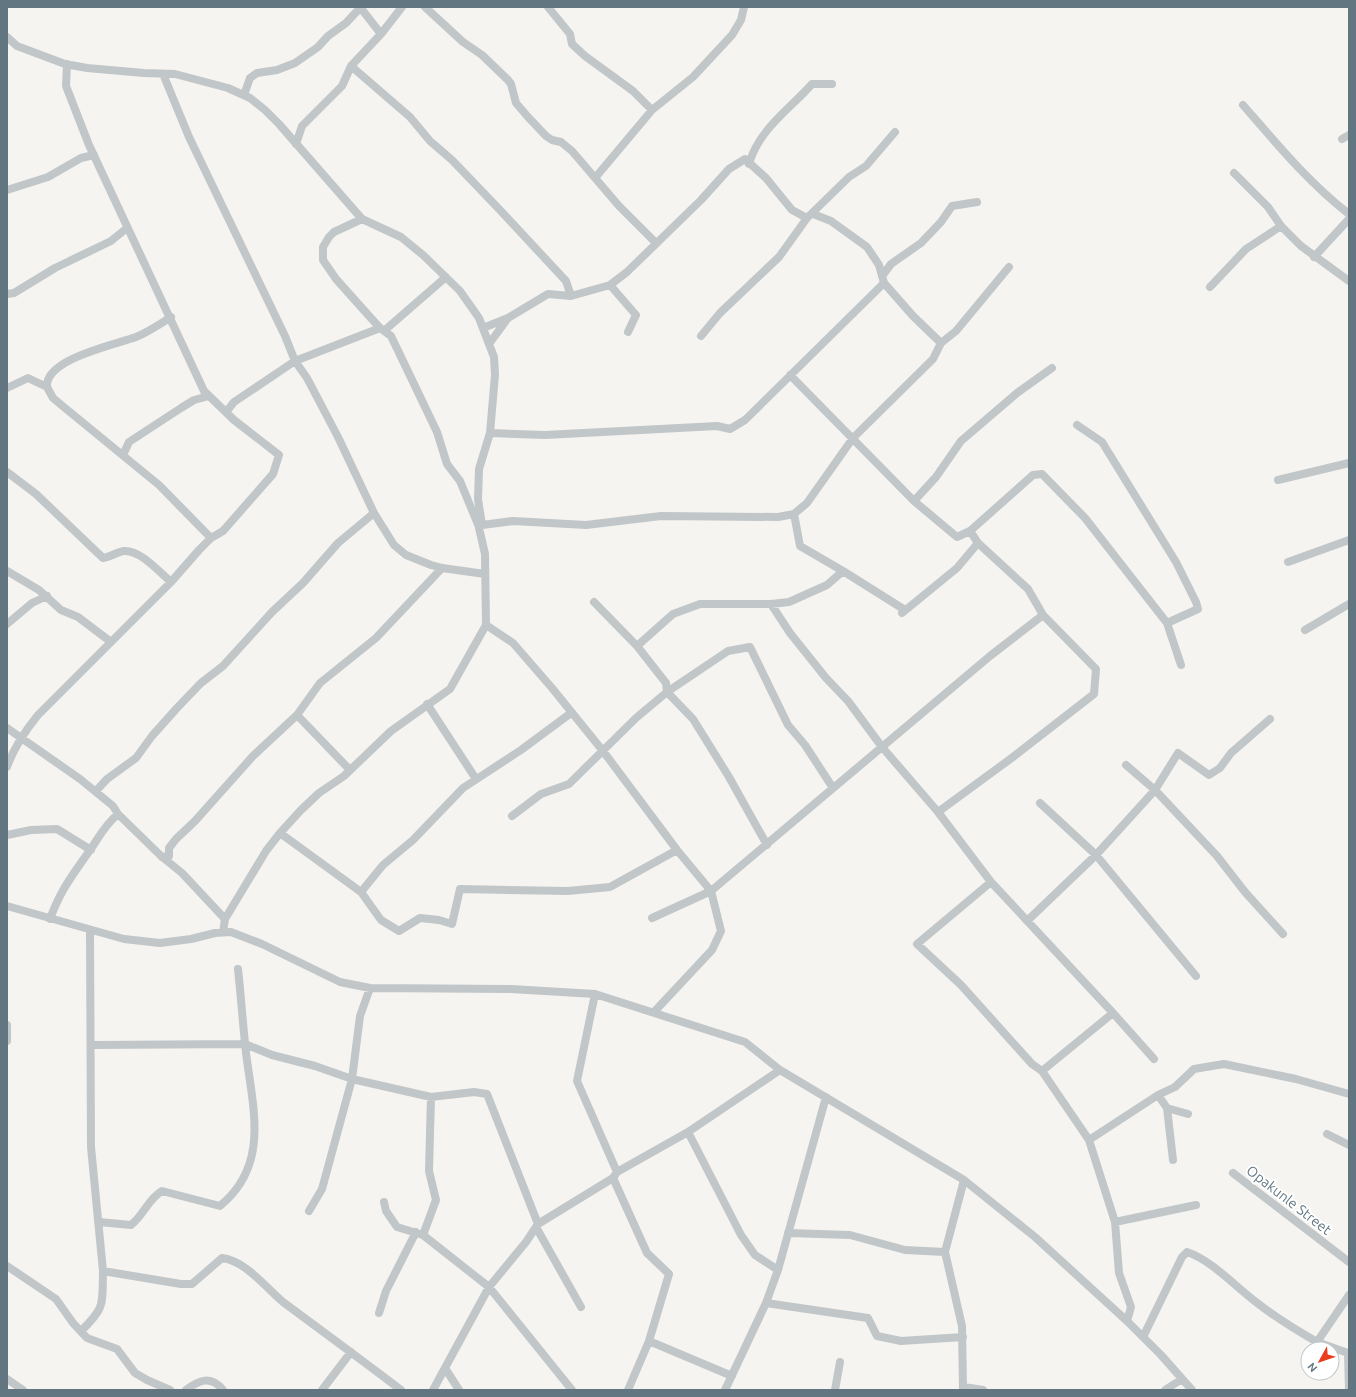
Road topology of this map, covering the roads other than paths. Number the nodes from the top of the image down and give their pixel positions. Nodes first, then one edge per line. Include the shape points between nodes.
1 (360, 7) edge
2 (402, 7) edge
3 (425, 7) edge
4 (548, 7) edge
5 (744, 7) edge
6 (381, 34) junction
7 (7, 37) edge
8 (67, 64) junction
9 (352, 66) junction
10 (163, 74) junction
11 (832, 84) dead end
12 (244, 95) junction
13 (1243, 105) dead end
14 (652, 110) junction
15 (302, 126) junction
16 (285, 131) junction
17 (895, 132) dead end
18 (296, 144) junction
19 (94, 155) junction
20 (749, 164) junction
21 (1234, 173) dead end
22 (595, 178) junction
23 (7, 190) edge
24 (977, 202) dead end
25 (1349, 214) edge
26 (810, 216) junction
27 (1349, 219) edge
28 (362, 220) junction
29 (1281, 226) junction
30 (127, 228) junction
31 (656, 243) junction
32 (1314, 257) junction
33 (891, 264) junction
34 (880, 265) junction
35 (1009, 267) dead end
36 (446, 277) junction
37 (883, 279) junction
38 (1349, 281) edge
39 (610, 285) junction
40 (1210, 287) dead end
41 (7, 294) edge
42 (571, 296) junction
43 (171, 317) junction
44 (508, 318) junction
45 (483, 328) junction
46 (382, 329) junction
47 (628, 332) dead end
48 (700, 336) dead end
49 (941, 343) junction
50 (489, 344) junction
51 (295, 361) junction
52 (1052, 368) dead end
53 (790, 375) junction
54 (47, 387) junction
55 (7, 388) edge
56 (209, 396) junction
57 (226, 412) junction
58 (1077, 425) dead end
59 (490, 433) junction
60 (853, 438) junction
61 (123, 455) junction
62 (1349, 463) edge
63 (7, 472) edge
64 (1278, 480) dead end
65 (914, 501) junction
66 (374, 513) junction
67 (794, 514) junction
68 (480, 526) junction
69 (970, 531) junction
70 (211, 538) junction
71 (1349, 540) edge
72 (978, 543) junction
73 (1288, 562) dead end
74 (442, 568) junction
75 (7, 571) edge
76 (843, 571) junction
77 (485, 574) junction
78 (171, 582) junction
79 (39, 590) junction
80 (47, 596) junction
81 (594, 602) dead end
82 (32, 603) junction
83 (771, 604) junction
84 (1349, 604) edge
85 (1043, 614) junction
86 (1167, 623) junction
87 (7, 624) edge
88 (486, 625) junction
89 (1305, 630) dead end
90 (111, 642) junction
91 (637, 646) junction
92 (1181, 665) dead end
93 (667, 692) junction
94 (427, 704) junction
95 (571, 713) junction
96 (297, 715) junction
97 (1270, 719) dead end
98 (7, 728) edge
99 (21, 737) junction
100 (882, 747) junction
101 (603, 751) junction
102 (1126, 765) dead end
103 (7, 767) edge
104 (349, 770) junction
105 (476, 779) junction
106 (833, 788) junction
107 (1155, 790) junction
108 (96, 791) junction
109 (1040, 803) dead end
110 (938, 812) junction
111 (118, 814) junction
112 (512, 816) dead end
113 (280, 833) junction
114 (7, 835) edge
115 (767, 845) junction
116 (90, 850) junction
117 (677, 850) junction
118 (1096, 855) junction
119 (162, 857) junction
120 (991, 882) junction
121 (711, 891) junction
122 (361, 892) junction
123 (7, 906) edge
124 (652, 918) dead end
125 (50, 919) junction
126 (226, 919) junction
127 (1027, 921) junction
128 (90, 930) junction
129 (222, 932) junction
130 (1283, 934) dead end
131 (238, 969) dead end
132 (1196, 976) dead end
133 (370, 988) junction
134 (595, 994) junction
135 (654, 1012) junction
136 (1114, 1013) junction
137 (7, 1025) edge
138 (7, 1040) edge
139 (245, 1044) junction
140 (92, 1045) junction
141 (1154, 1059) dead end
142 (780, 1070) junction
143 (1042, 1072) junction
144 (352, 1079) junction
145 (1349, 1094) edge
146 (1158, 1095) junction
147 (431, 1097) junction
148 (826, 1097) junction
149 (1167, 1108) junction
150 (1188, 1114) dead end
151 (688, 1132) junction
152 (1327, 1134) dead end
153 (1089, 1140) junction
154 (1349, 1145) edge
155 (1173, 1160) dead end
156 (1233, 1172) dead end
157 (615, 1175) junction
158 (964, 1180) junction
159 (384, 1202) dead end
160 (1196, 1205) dead end
161 (309, 1211) dead end
162 (99, 1222) junction
163 (1115, 1222) junction
164 (537, 1226) junction
165 (420, 1233) junction
166 (788, 1233) junction
167 (945, 1252) junction
168 (1349, 1262) edge
169 (7, 1266) edge
170 (778, 1270) junction
171 (103, 1271) junction
172 (489, 1288) junction
173 (1349, 1295) edge
174 (766, 1303) junction
175 (582, 1307) dead end
176 (379, 1313) dead end
177 (1128, 1321) junction
178 (81, 1331) junction
179 (963, 1337) junction
180 (1143, 1337) junction
181 (649, 1341) junction
182 (1315, 1341) edge
183 (1318, 1341) edge
184 (351, 1352) junction
185 (1348, 1353) edge
186 (840, 1362) dead end
187 (445, 1368) junction
188 (732, 1376) junction
189 (1182, 1378) junction
190 (7, 1379) edge
191 (963, 1388) edge
192 (23, 1390) edge
193 (170, 1390) edge
194 (186, 1390) edge
195 (223, 1390) edge
196 (322, 1390) edge
197 (401, 1390) edge
198 (433, 1390) edge
199 (459, 1390) edge
200 (572, 1390) edge
201 (628, 1390) edge
202 (725, 1390) edge
203 (835, 1390) edge
204 (983, 1390) edge
205 (1165, 1390) edge
206 (1192, 1390) edge
207 (1349, 1390) edge

1 - 6 street
1 - 12 street via 346,23 295,63 277,70 257,73 250,78
2 - 6 street
3 - 22 street via 512,84 516,103 528,117 546,136 561,142 572,151
4 - 14 street via 570,34 572,44 633,91
5 - 14 street via 741,20 732,36 692,77
6 - 9 street
7 - 8 street via 17,46
8 - 10 street
8 - 19 street via 66,86
9 - 15 street via 342,86
9 - 42 street via 410,117 430,141 499,209 566,281
10 - 12 street via 181,75
10 - 51 street via 189,137
11 - 20 street via 812,84 765,131
12 - 16 street via 265,110
13 - 25 street via 1296,165
14 - 22 street
15 - 16 street
15 - 18 street
16 - 18 street
17 - 26 street via 866,166 838,186
18 - 28 street
19 - 23 street via 81,158 48,177
19 - 30 street
20 - 26 street via 766,178 792,210
20 - 31 street via 745,158 728,169 701,200
21 - 29 street via 1268,207
22 - 31 street
24 - 33 street via 952,206 941,222 915,248
26 - 34 street via 831,221 860,240
26 - 48 street via 779,257 720,313
27 - 32 street
28 - 36 street via 401,238
28 - 46 street via 334,232 329,237 323,247 323,260
29 - 32 street
29 - 40 street via 1246,250
30 - 41 street via 111,241 55,268 14,293
30 - 43 street
31 - 39 street
32 - 38 street
33 - 34 street
33 - 37 street
34 - 37 street
35 - 49 street via 956,331
36 - 45 street via 473,307
36 - 46 street
37 - 49 street via 913,316
37 - 53 street
39 - 42 street
39 - 47 street via 636,315
42 - 44 street via 548,294
43 - 54 street via 138,336 66,361 50,376
43 - 56 street via 176,333 191,359 204,391
44 - 45 street
44 - 50 street
45 - 50 street
46 - 51 street
46 - 68 street via 391,336 408,368 437,432 447,464 460,481
49 - 60 street via 933,359
50 - 59 street via 494,357 495,375
51 - 57 street via 234,402
51 - 66 street via 321,404
52 - 65 street via 1017,393 961,442 936,477
53 - 59 street via 745,420 730,429 717,426 545,435
53 - 60 street
54 - 55 street via 28,378
54 - 61 street via 53,398
56 - 57 street
56 - 61 street via 194,400 129,442
57 - 70 street via 279,455 273,474 223,531
58 - 86 street via 1102,442 1176,562 1196,602 1198,609
59 - 68 street via 479,469
60 - 65 street
60 - 67 street via 807,503
61 - 70 street via 160,485
62 - 64 street
63 - 78 street via 36,494 103,558 123,551 132,552 142,557
65 - 69 street via 957,537
66 - 74 street via 399,550
66 - 108 street via 338,543 223,666 201,683 152,736 136,758 107,779
67 - 68 street via 778,517 661,516 586,525 513,521
67 - 76 street via 800,546
68 - 77 street via 485,554
69 - 72 street
69 - 86 street via 1033,475 1042,474 1085,518
70 - 78 street
71 - 73 street
72 - 76 street via 957,568 904,611
72 - 85 street via 1028,589
74 - 77 street
74 - 96 street via 376,638 320,683
75 - 79 street
76 - 83 street via 827,585 789,602
77 - 88 street
78 - 90 street
79 - 80 street
79 - 82 street
80 - 82 street
80 - 90 street via 61,610 78,617
81 - 91 street
82 - 87 street
83 - 91 street via 700,604 673,614
83 - 100 street via 790,633 848,701
84 - 89 street
85 - 100 street
85 - 110 street via 1096,669 1094,694
86 - 92 street
88 - 94 street via 450,689
88 - 95 street via 513,643
90 - 99 street via 38,715
91 - 93 street via 666,683
93 - 101 street
93 - 106 street via 728,651 750,647 788,725 805,745
93 - 115 street via 693,719
94 - 104 street via 391,731
94 - 105 street
95 - 101 street
95 - 105 street
96 - 104 street
96 - 119 street via 253,756 176,839 169,848 168,856
97 - 107 street via 1231,753 1220,768 1209,775 1178,753
98 - 99 street
99 - 103 street
99 - 108 street
100 - 106 street
100 - 110 street
101 - 112 street via 569,784 540,794
101 - 117 street
102 - 107 street
104 - 113 street via 319,793
105 - 122 street via 463,788 413,840 383,865
106 - 115 street
107 - 118 street
107 - 130 street via 1217,856
108 - 111 street
109 - 118 street
110 - 120 street
111 - 116 street via 105,825
111 - 119 street
113 - 122 street
113 - 126 street via 266,851
114 - 116 street via 31,830 57,829
115 - 121 street
116 - 125 street via 70,875 58,896
117 - 121 street
117 - 122 street via 610,887 568,891 460,889 452,924 420,918 400,931 381,920
118 - 127 street
118 - 132 street
119 - 126 street via 182,873
120 - 127 street
120 - 143 street via 918,944 961,985
121 - 124 street
121 - 135 street via 721,931 712,950
123 - 125 street
125 - 128 street
126 - 129 street
127 - 136 street
128 - 129 street via 124,939 160,943
128 - 140 street
129 - 133 street via 242,935 340,982
131 - 139 street
133 - 134 street via 511,989
133 - 144 street via 360,1016
134 - 135 street
134 - 157 street via 577,1081
135 - 142 street via 744,1042
136 - 141 street
136 - 143 street
137 - 138 street
139 - 140 street
139 - 144 street via 272,1055
139 - 162 street via 256,1133 246,1175 230,1199 220,1206 213,1206 162,1191 152,1198 136,1221 131,1224
140 - 162 street via 92,1147
142 - 148 street
142 - 151 street
143 - 153 street
144 - 147 street
144 - 161 street via 322,1189
145 - 146 street via 1296,1079 1224,1064 1194,1069 1176,1087
146 - 149 street
146 - 153 street
147 - 164 street via 474,1092 486,1094
147 - 165 street via 429,1171 436,1200
148 - 158 street
148 - 166 street
149 - 150 street
149 - 155 street
151 - 157 street
151 - 170 street via 741,1235 755,1255
152 - 154 street
153 - 163 street
156 - 168 street, Opakunle Street
157 - 164 street
157 - 181 street via 647,1253 669,1274
158 - 167 street
158 - 177 street via 1035,1237
159 - 165 street via 386,1211 398,1227
160 - 163 street
162 - 171 street
163 - 177 street via 1119,1273 1131,1308
164 - 172 street
164 - 175 street
165 - 172 street
165 - 176 street via 386,1291
166 - 167 street via 850,1235 905,1250
166 - 170 street
167 - 179 street
169 - 178 street via 56,1299
170 - 174 street
171 - 178 street via 102,1306 96,1318
171 - 184 street via 192,1284 222,1258 226,1258 238,1263 282,1301
172 - 187 street
172 - 200 street
173 - 183 street
174 - 179 street via 868,1318 877,1336 901,1341
174 - 188 street
177 - 180 street
178 - 193 street via 87,1338 117,1349 135,1373
179 - 191 street
180 - 182 street via 1182,1257 1187,1252 1218,1271 1286,1324
180 - 189 street
181 - 188 street
181 - 201 street
184 - 196 street
184 - 197 street
185 - 207 street
186 - 203 street
187 - 198 street
187 - 199 street
188 - 202 street
189 - 205 street
189 - 206 street
190 - 192 street
191 - 204 street
194 - 195 street via 204,1379 212,1381

